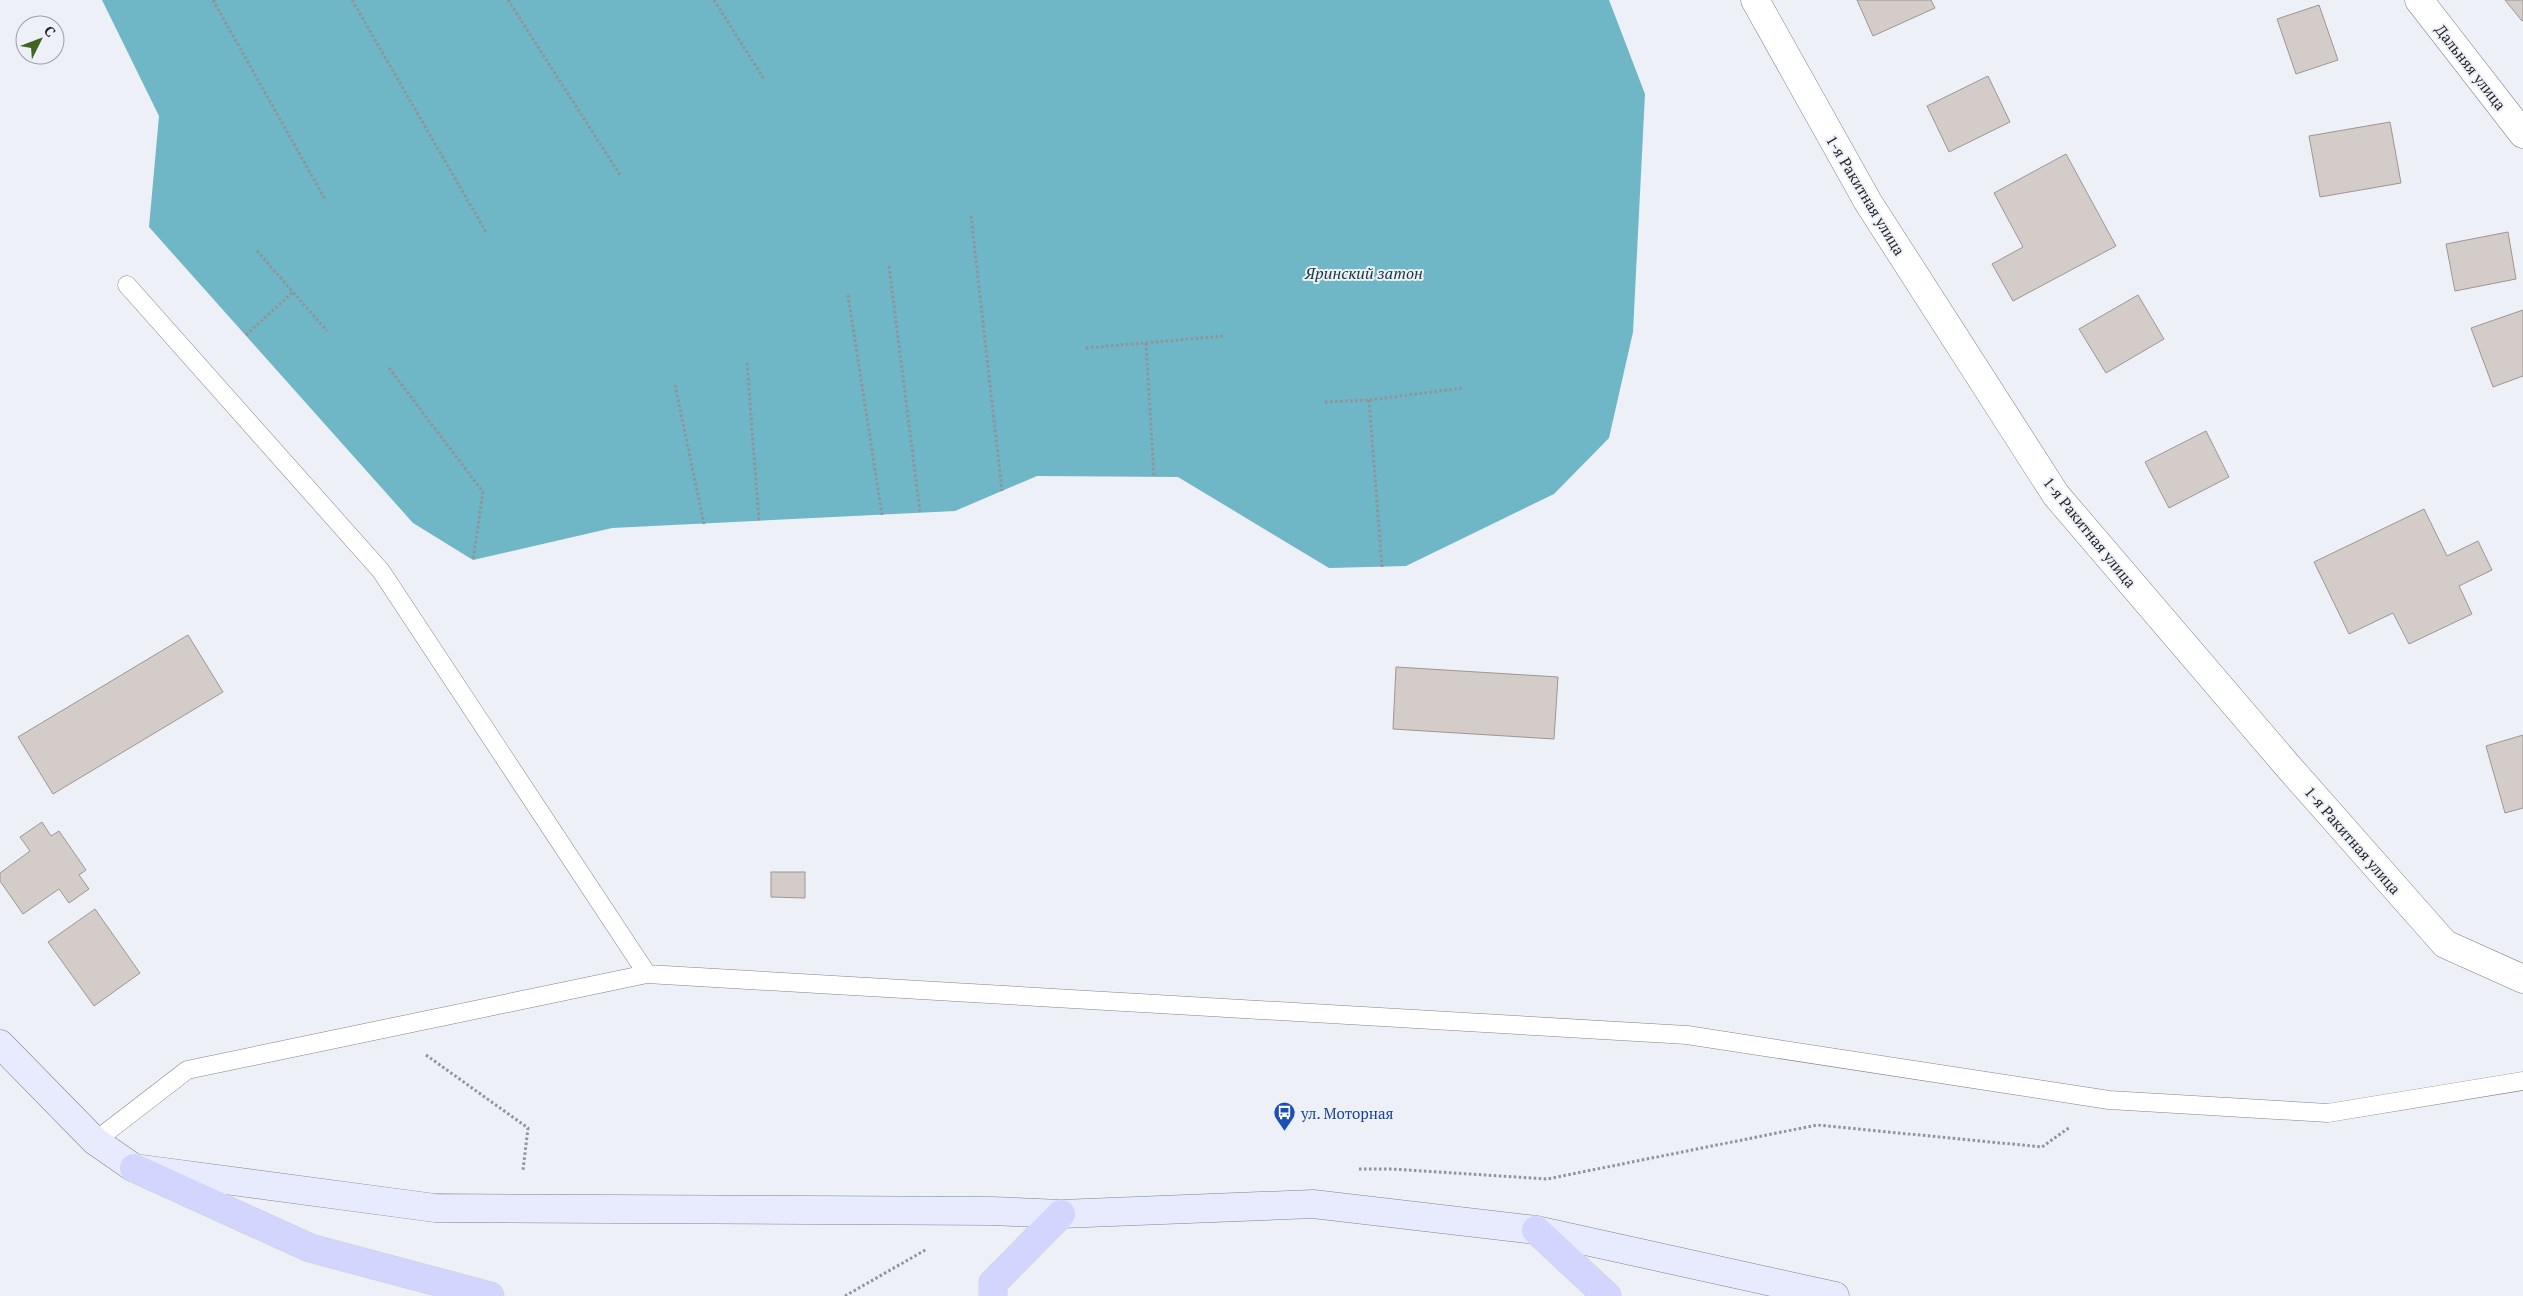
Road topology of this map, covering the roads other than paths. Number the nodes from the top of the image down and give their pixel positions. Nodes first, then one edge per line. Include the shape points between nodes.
1 (1756, 0) edge
2 (2420, 0) edge
3 (2523, 134) edge
4 (127, 285) dead end
5 (647, 974) junction
6 (2523, 980) edge
7 (0, 1044) edge
8 (2523, 1081) edge
9 (95, 1141) junction
10 (134, 1168) junction
11 (1061, 1214) junction
12 (1536, 1230) junction
13 (490, 1296) edge
14 (993, 1296) edge
15 (1607, 1296) edge
16 (1835, 1296) edge

1 - 6 street, 1-я Ракитная улица via 1868,202 2056,495 2445,944
2 - 3 street, Дальняя улица
4 - 5 lane via 381,571
5 - 8 lane via 1687,1035 2110,1100 2328,1113
5 - 9 lane via 186,1070
7 - 9 main road
9 - 10 main road
10 - 11 main road via 435,1208
10 - 13 main road via 310,1248
11 - 12 main road via 1313,1204
11 - 14 main road via 994,1284
12 - 15 main road
12 - 16 main road

